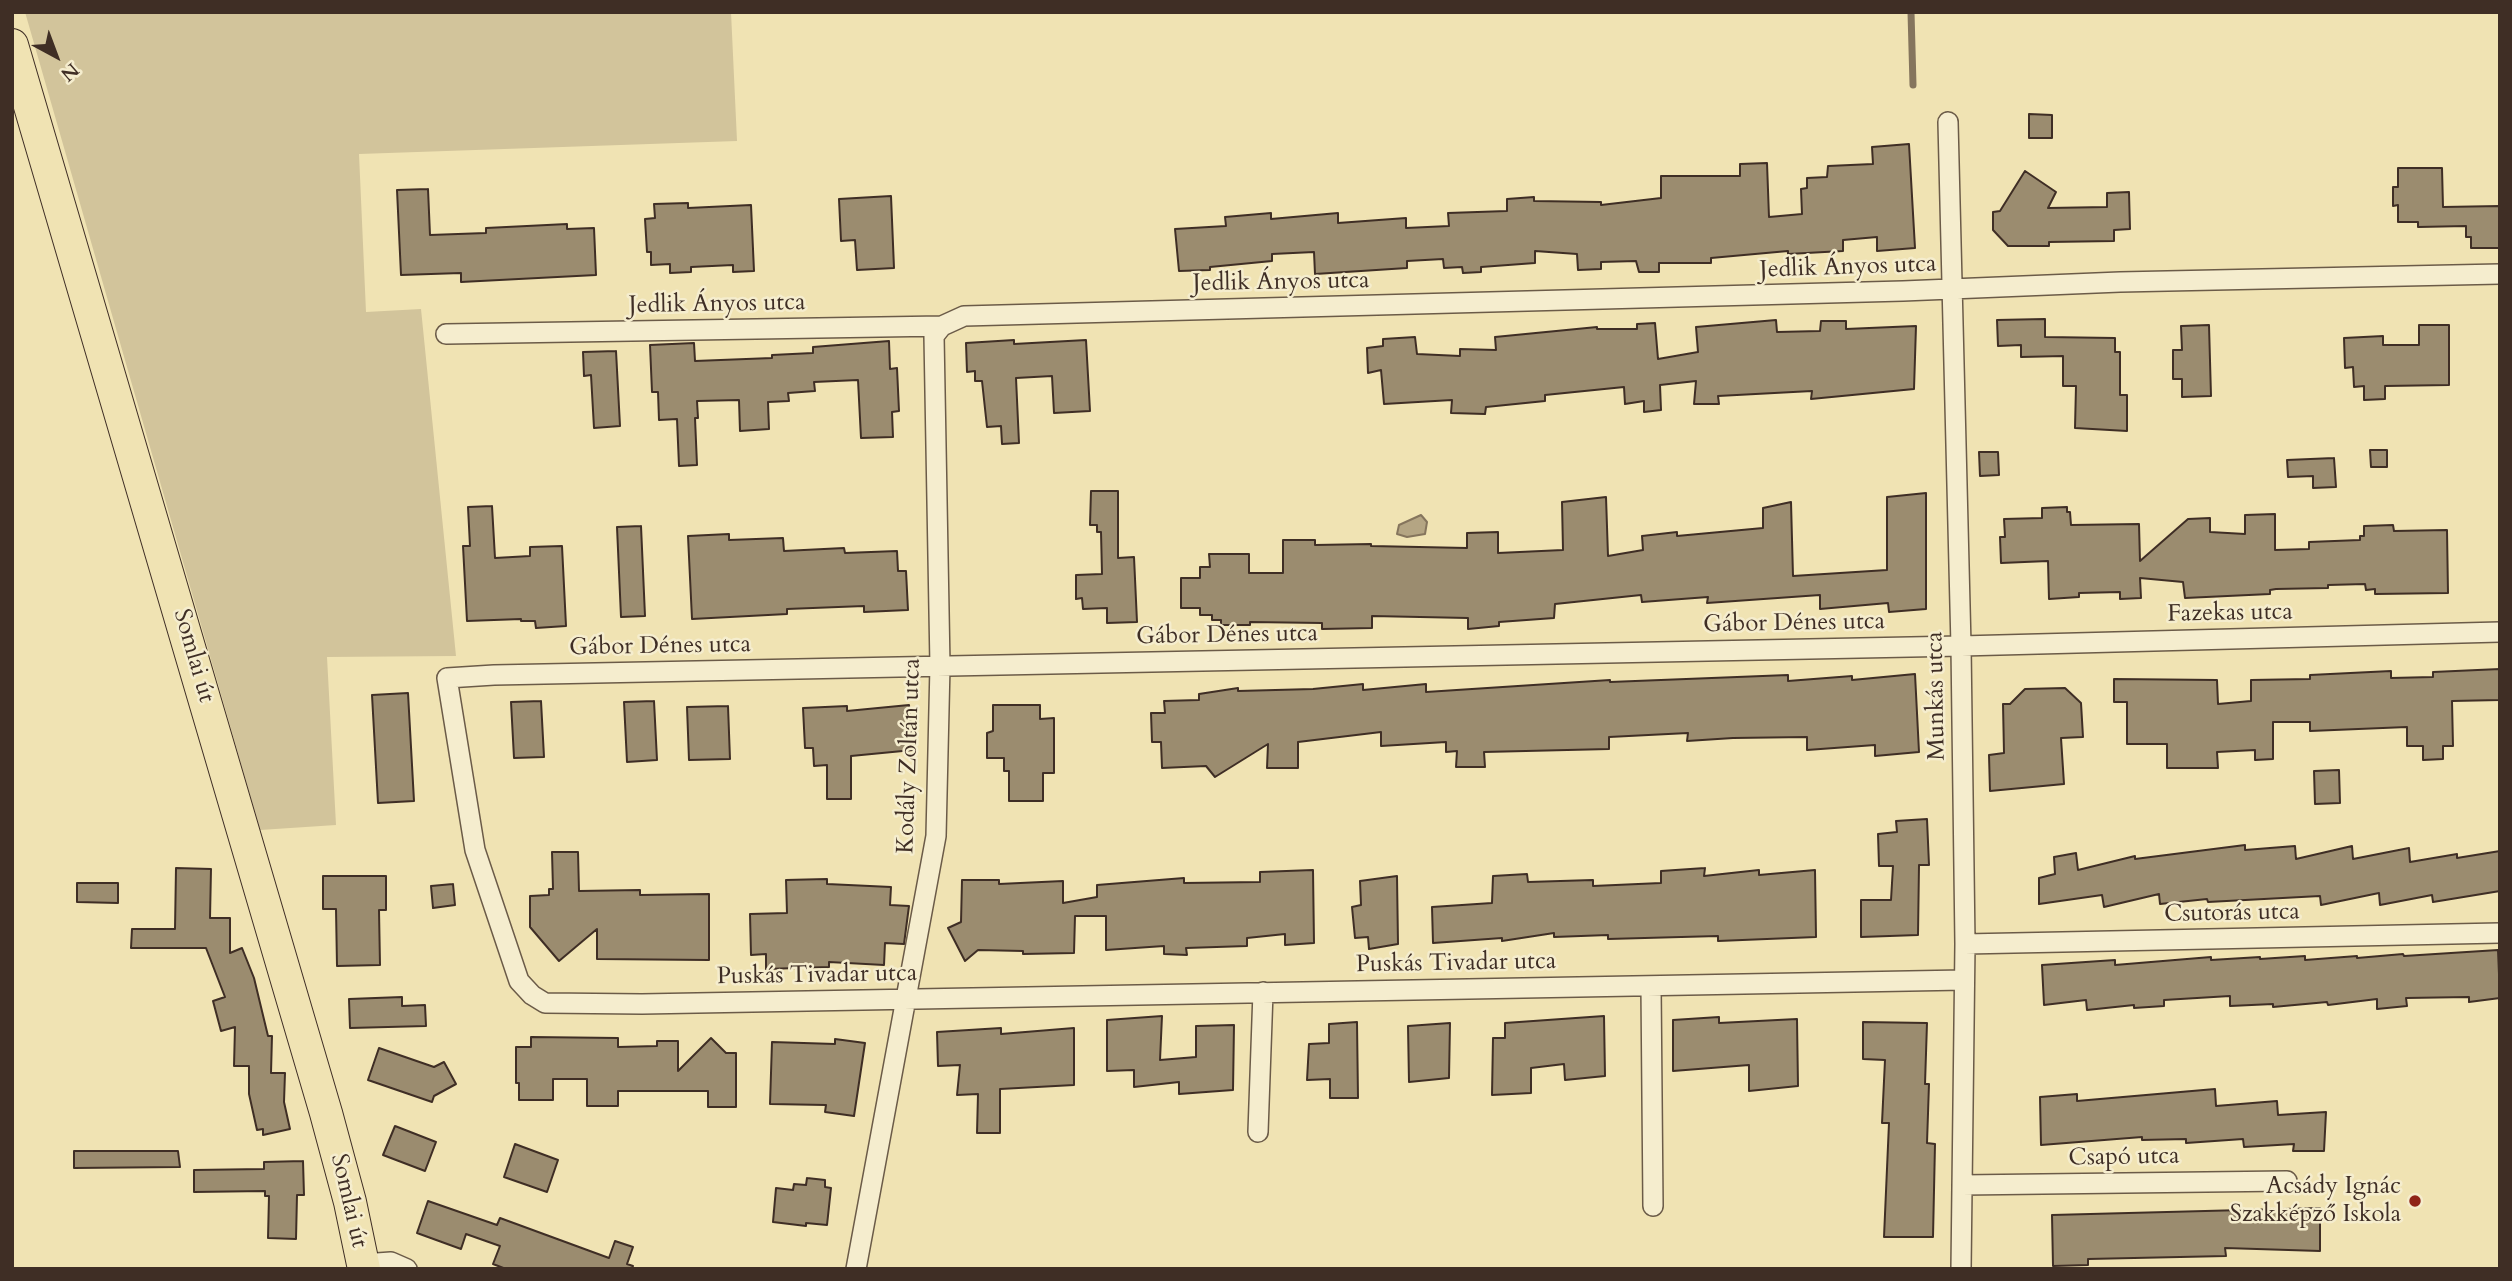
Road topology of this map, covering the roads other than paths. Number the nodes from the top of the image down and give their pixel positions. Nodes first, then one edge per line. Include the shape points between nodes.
1 (12, 46) edge
2 (1948, 122) dead end
3 (2500, 274) edge
4 (1953, 289) junction
5 (942, 326) junction
6 (446, 334) dead end
7 (2500, 632) edge
8 (1961, 646) junction
9 (940, 666) junction
10 (475, 850) joint
11 (2500, 933) edge
12 (1965, 944) junction
13 (1964, 980) junction
14 (1651, 986) junction
15 (1263, 992) junction
16 (907, 998) junction
17 (1258, 1132) dead end
18 (2287, 1181) dead end
19 (1962, 1185) junction
20 (1653, 1206) dead end
21 (363, 1266) edge
22 (407, 1269) edge
23 (856, 1269) edge
24 (1961, 1269) edge

1 - 21 main road, Somlai út via 248,842 347,1190
2 - 4 street, Munkás utca
3 - 4 street, Jedlik Ányos utca
4 - 5 street, Jedlik Ányos utca via 964,316
4 - 8 street, Munkás utca
5 - 6 street, Jedlik Ányos utca
5 - 9 street, Kodály Zoltán utca via 934,336
7 - 8 street, Fazekas utca
8 - 9 street, Gábor Dénes utca
8 - 12 street, Munkás utca
9 - 10 street, Gábor Dénes utca via 447,678
9 - 16 street, Kodály Zoltán utca via 936,836
10 - 16 street, Puskás Tivadar utca via 519,981 545,1003
11 - 12 street, Csutorás utca
12 - 13 street, Munkás utca
13 - 14 street, Puskás Tivadar utca
13 - 19 street, Munkás utca
14 - 15 street, Puskás Tivadar utca
14 - 20 street
15 - 16 street, Puskás Tivadar utca
15 - 17 street
16 - 23 street, Kodály Zoltán utca
18 - 19 street, Csapó utca
19 - 24 street, Munkás utca
21 - 22 street via 391,1262

